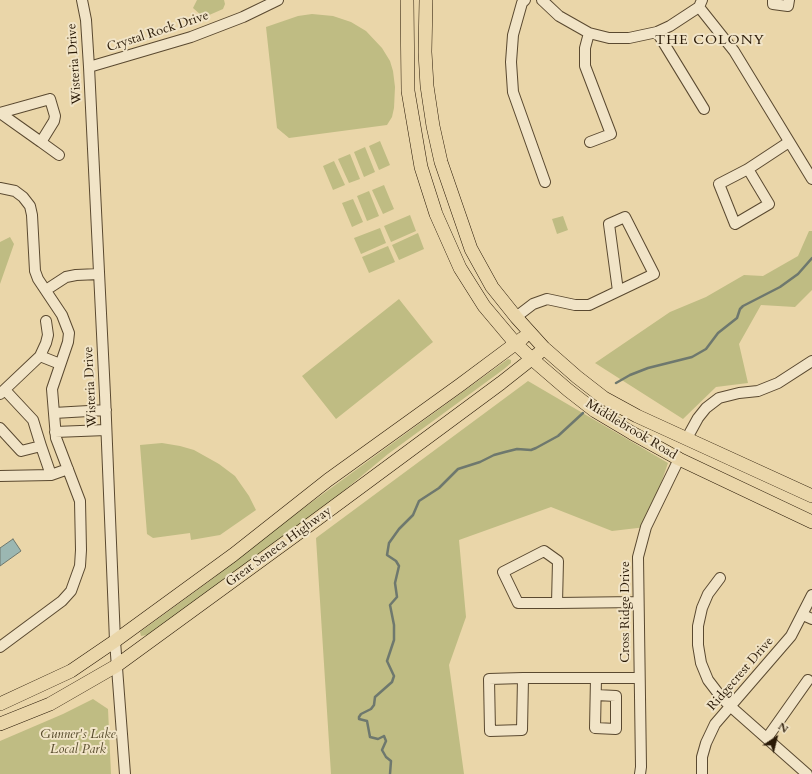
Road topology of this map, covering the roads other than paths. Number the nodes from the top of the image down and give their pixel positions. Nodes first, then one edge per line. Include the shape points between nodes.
1 (82, 0) edge
2 (278, 0) edge
3 (408, 0) edge
4 (426, 0) edge
5 (525, 0) edge
6 (542, 0) edge
7 (773, 0) edge
8 (789, 0) edge
9 (701, 3) edge
10 (657, 32) junction
11 (589, 33) junction
12 (89, 68) junction
13 (704, 109) dead end
14 (0, 113) edge
15 (41, 142) junction
16 (590, 142) dead end
17 (789, 142) junction
18 (59, 155) dead end
19 (748, 169) junction
20 (812, 179) edge
21 (545, 182) dead end
22 (0, 188) edge
23 (99, 274) junction
24 (46, 290) junction
25 (618, 291) junction
26 (516, 317) junction
27 (46, 321) dead end
28 (529, 332) junction
29 (516, 344) junction
30 (544, 348) junction
31 (40, 356) junction
32 (532, 359) junction
33 (812, 361) edge
34 (60, 364) junction
35 (2, 392) edge
36 (106, 410) junction
37 (54, 413) junction
38 (0, 428) edge
39 (106, 430) junction
40 (55, 432) junction
41 (687, 438) junction
42 (41, 446) junction
43 (680, 459) junction
44 (68, 469) junction
45 (51, 475) junction
46 (0, 476) edge
47 (812, 496) edge
48 (812, 522) edge
49 (720, 578) dead end
50 (812, 595) edge
51 (638, 602) junction
52 (557, 603) junction
53 (807, 617) edge
54 (115, 641) junction
55 (0, 647) edge
56 (116, 666) junction
57 (523, 678) junction
58 (596, 678) junction
59 (639, 678) junction
60 (808, 680) dead end
61 (596, 695) dead end
62 (0, 704) edge
63 (730, 706) junction
64 (0, 724) edge
65 (767, 738) junction
66 (794, 763) junction
67 (125, 774) edge
68 (640, 774) edge
69 (702, 774) edge
70 (794, 774) edge
71 (807, 774) edge

1 - 12 street, Wisteria Drive
2 - 12 street, Crystal Rock Drive via 191,37
3 - 29 main road, Middlebrook Road via 408,91 422,167 436,214 460,268 484,306
4 - 26 main road, Middlebrook Road via 427,86 441,162 471,249 492,287
5 - 21 street via 513,35 513,92
6 - 11 street via 559,16
7 - 8 street via 773,4 788,6
9 - 10 street via 670,26
9 - 17 street via 734,51
10 - 11 street via 629,38 609,38
10 - 13 street
11 - 16 street via 585,48 585,66 611,134
12 - 23 street, Wisteria Drive
14 - 15 street
14 - 15 street via 50,100 54,121
15 - 18 street
17 - 19 street
17 - 20 street
19 - 19 street via 719,184 735,224 769,204
22 - 24 street via 15,191 30,206 35,270
23 - 24 street via 66,277
23 - 36 street, Wisteria Drive
24 - 34 street via 62,315 69,333
25 - 25 street via 654,274 625,217 609,224
25 - 26 street via 589,305 575,305 548,299 533,304
26 - 28 main road, Middlebrook Road
27 - 31 street via 48,335
28 - 29 main road, Great Seneca Highway
28 - 30 main road, Middlebrook Road
29 - 32 main road, Middlebrook Road
29 - 54 main road, Great Seneca Highway via 328,480 233,556
30 - 32 main road, Great Seneca Highway
30 - 41 main road, Middlebrook Road via 604,398 636,416
31 - 34 street
31 - 35 street
32 - 43 main road, Middlebrook Road via 595,411
32 - 56 main road, Great Seneca Highway
33 - 41 street via 778,384 758,391 719,398 706,408
34 - 37 street via 52,389
35 - 42 street via 33,420
36 - 37 street
36 - 39 street, Wisteria Drive
37 - 40 street
38 - 42 street via 22,451
39 - 40 street
39 - 54 street, Wisteria Drive
40 - 44 street via 59,450
41 - 47 main road, Middlebrook Road
42 - 45 street
43 - 48 main road, Middlebrook Road
43 - 51 street, Cross Ridge Drive via 646,527 638,557
44 - 45 street
44 - 55 street via 80,501 80,566 76,579 62,601
45 - 46 street
49 - 63 street via 708,594 702,608 698,644 701,663 708,680
50 - 53 street, Ridgecrest Drive
51 - 52 street
51 - 59 street, Cross Ridge Drive
52 - 52 street via 518,603 503,572 544,551 558,561
53 - 63 street, Ridgecrest Drive
54 - 56 street, Wisteria Drive
54 - 62 main road, Great Seneca Highway via 71,671
56 - 64 main road, Great Seneca Highway via 50,704
56 - 67 street, Wisteria Drive
57 - 57 street via 490,679 490,731 522,730
57 - 58 street
58 - 59 street
58 - 61 street
59 - 68 street, Cross Ridge Drive
60 - 65 street
63 - 65 street
63 - 69 street, Ridgecrest Drive via 715,724 706,743 702,757
65 - 66 street
66 - 70 street
66 - 71 street

